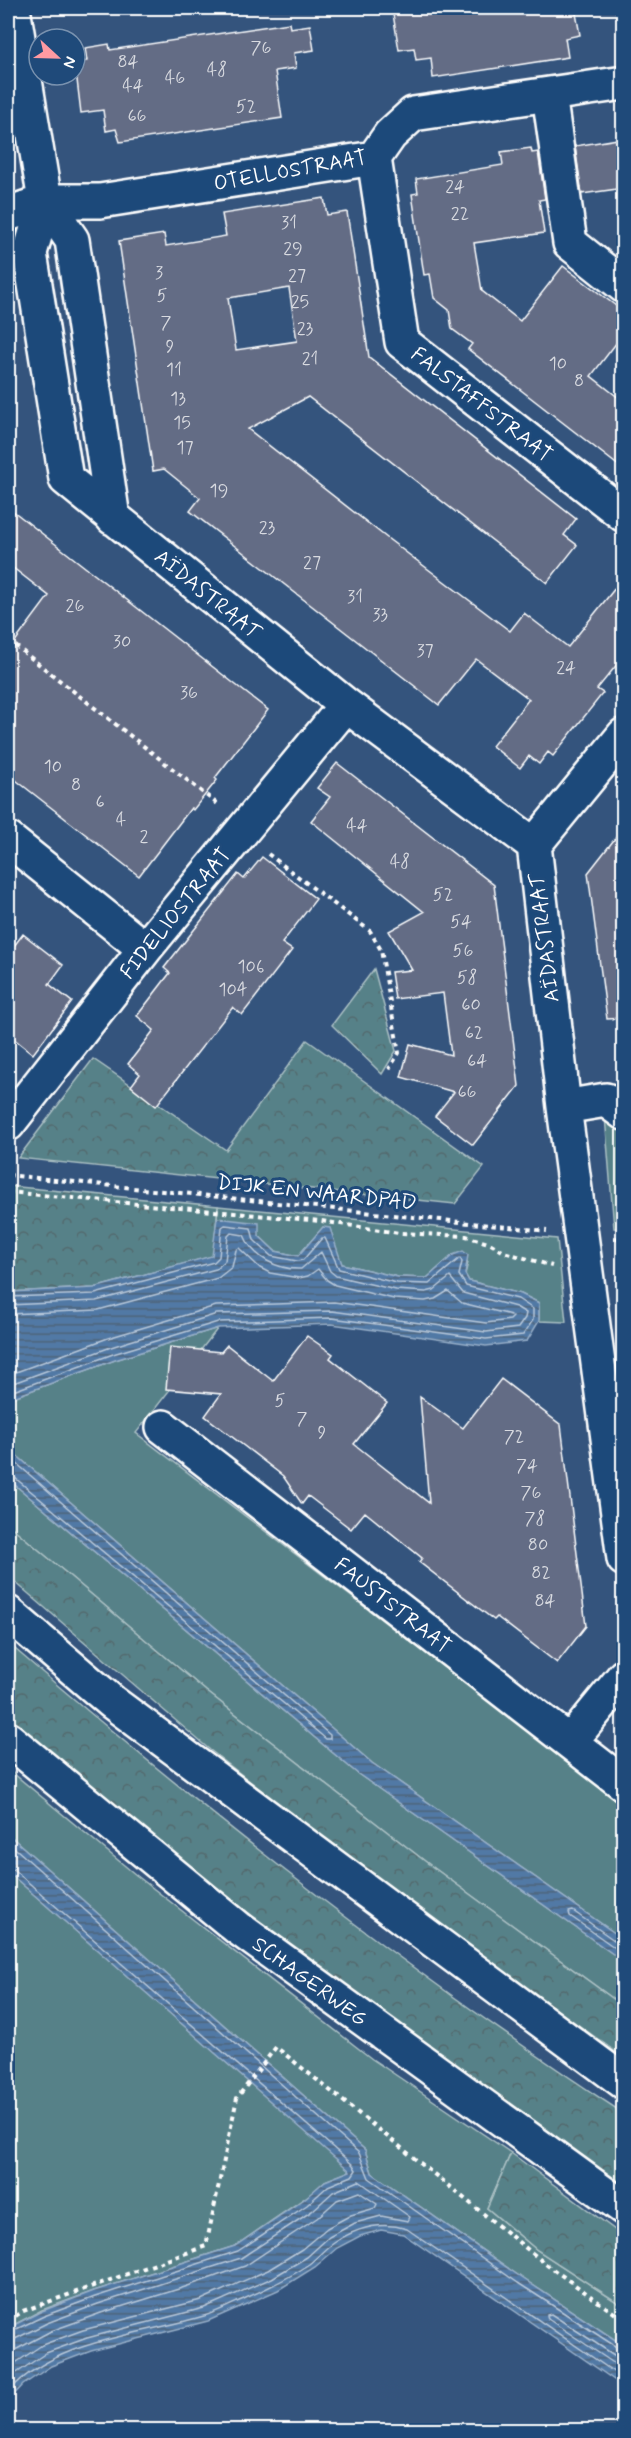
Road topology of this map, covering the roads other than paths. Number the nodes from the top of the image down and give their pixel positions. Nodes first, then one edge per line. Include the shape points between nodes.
1 (15, 20) edge
2 (624, 83) edge
3 (549, 94) junction
4 (374, 158) junction
5 (45, 201) junction
6 (8, 214) edge
7 (624, 286) edge
8 (624, 515) edge
9 (113, 518) junction
10 (346, 705) junction
11 (624, 735) edge
12 (8, 839) edge
13 (534, 845) junction
14 (145, 949) junction
15 (564, 1107) junction
16 (624, 1113) edge
17 (8, 1124) edge
18 (163, 1427) dead end
19 (624, 1559) edge
20 (8, 1613) edge
21 (624, 1676) edge
22 (8, 1739) edge
23 (570, 1742) junction
24 (624, 1784) edge
25 (624, 2082) edge
26 (624, 2208) edge

1 - 5 street, AÏDASTRAAT
2 - 3 street, OTELLOSTRAAT
3 - 4 street, OTELLOSTRAAT via 413,114 390,135
3 - 7 street via 570,243
4 - 5 street, OTELLOSTRAAT via 100,201
4 - 8 street, FALSTAFFSTRAAT via 402,342
5 - 6 street
5 - 9 street, AÏDASTRAAT via 72,240
5 - 9 street, AÏDASTRAAT via 30,253 66,479
9 - 10 street, AÏDASTRAAT
10 - 13 street, AÏDASTRAAT
10 - 14 street, FIDELIOSTRAAT
11 - 13 street
12 - 14 street
13 - 15 street, AÏDASTRAAT
14 - 17 street, FIDELIOSTRAAT
15 - 16 street via 606,1100
15 - 19 street, AÏDASTRAAT
18 - 23 street, FAUSTSTRAAT
20 - 25 street via 112,1702
21 - 23 street
22 - 26 street, SCHAGERWEG via 238,1928
23 - 24 street, FAUSTSTRAAT

